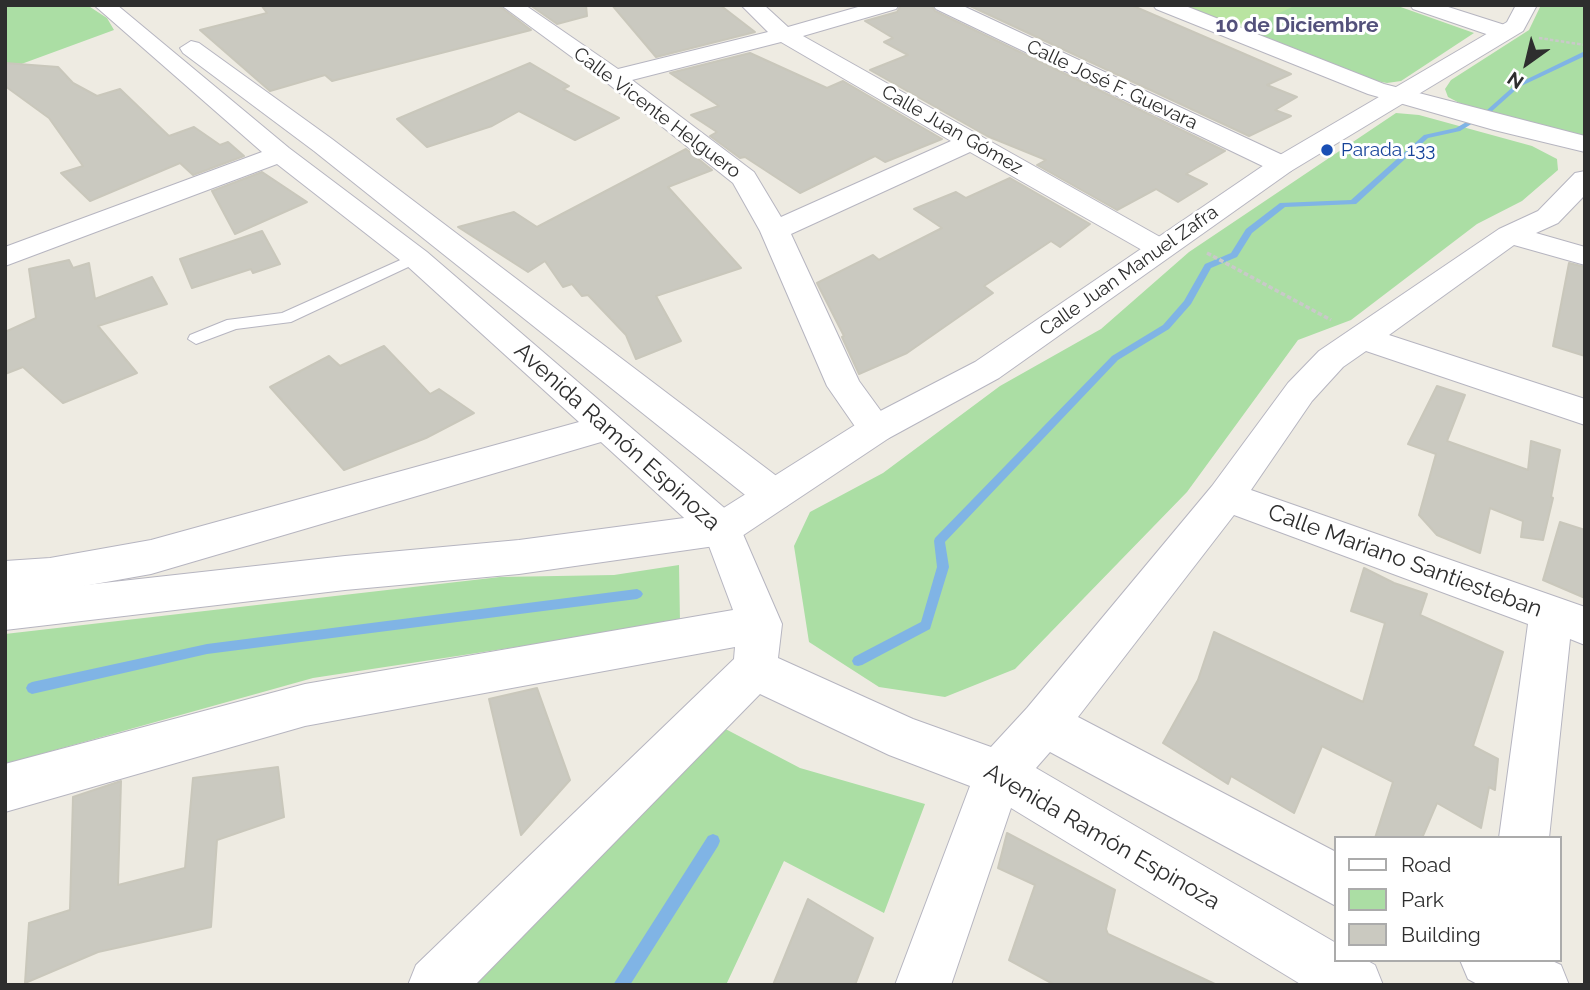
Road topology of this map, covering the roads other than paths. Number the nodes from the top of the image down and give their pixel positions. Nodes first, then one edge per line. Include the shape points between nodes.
1 (104, 5) edge
2 (140, 5) edge
3 (511, 5) edge
4 (751, 5) edge
5 (888, 5) edge
6 (943, 5) edge
7 (1163, 5) edge
8 (1420, 5) edge
9 (1527, 5) edge
10 (1503, 32) junction
11 (784, 35) junction
12 (614, 77) junction
13 (1400, 96) junction
14 (972, 141) junction
15 (1585, 144) edge
16 (280, 154) junction
17 (1282, 165) junction
18 (1585, 179) edge
19 (775, 231) junction
20 (1509, 235) junction
21 (1158, 248) junction
22 (1585, 256) edge
23 (5, 257) edge
24 (416, 258) junction
25 (1363, 337) junction
26 (196, 339) dead end
27 (1585, 412) edge
28 (608, 427) junction
29 (876, 429) junction
30 (773, 495) junction
31 (1226, 497) junction
32 (722, 529) junction
33 (5, 578) edge
34 (5, 612) edge
35 (1568, 620) edge
36 (758, 646) junction
37 (1044, 724) junction
38 (999, 773) junction
39 (5, 788) edge
40 (1524, 836) edge
41 (1334, 879) edge
42 (436, 985) edge
43 (923, 985) edge
44 (1355, 985) edge

1 - 16 street, Avenida Ramón Espinoza
2 - 30 street, Avenida Ramón Espinoza
3 - 12 street, Calle Vicente Helguero
4 - 11 street, Calle Juan Gómez
5 - 11 street
6 - 17 street, Calle José F. Guevara
7 - 13 street
8 - 10 street
9 - 10 street, Calle Juan Manuel Zafra via 1515,26
10 - 13 street, Calle Juan Manuel Zafra
11 - 12 street
11 - 14 street, Calle Juan Gómez
12 - 19 street, Calle Vicente Helguero via 744,178
13 - 15 street
13 - 17 street, Calle Juan Manuel Zafra
14 - 19 street
14 - 21 street, Calle Juan Gómez
16 - 23 street
16 - 24 street, Avenida Ramón Espinoza
17 - 21 street, Calle Juan Manuel Zafra
18 - 20 street via 1548,217
19 - 29 street, Calle Vicente Helguero via 844,386
20 - 22 street
20 - 25 street
21 - 29 street, Calle Juan Manuel Zafra via 987,370
24 - 26 lane via 285,318 233,324
24 - 28 street, Avenida Ramón Espinoza
25 - 27 street
25 - 31 street via 1331,359 1300,392
28 - 32 street, Avenida Ramón Espinoza
28 - 33 street via 150,557
29 - 30 street, Calle Juan Manuel Zafra
30 - 32 street, Calle Juan Manuel Zafra
31 - 35 street, Calle Mariano Santiesteban
31 - 37 street
32 - 34 street via 519,557
32 - 36 street, Avenida Ramón Espinoza
35 - 40 street
36 - 38 street, Avenida Ramón Espinoza via 797,691
36 - 39 street via 305,705
36 - 42 street
37 - 38 street
37 - 41 street
38 - 43 street
38 - 44 street, Avenida Ramón Espinoza

